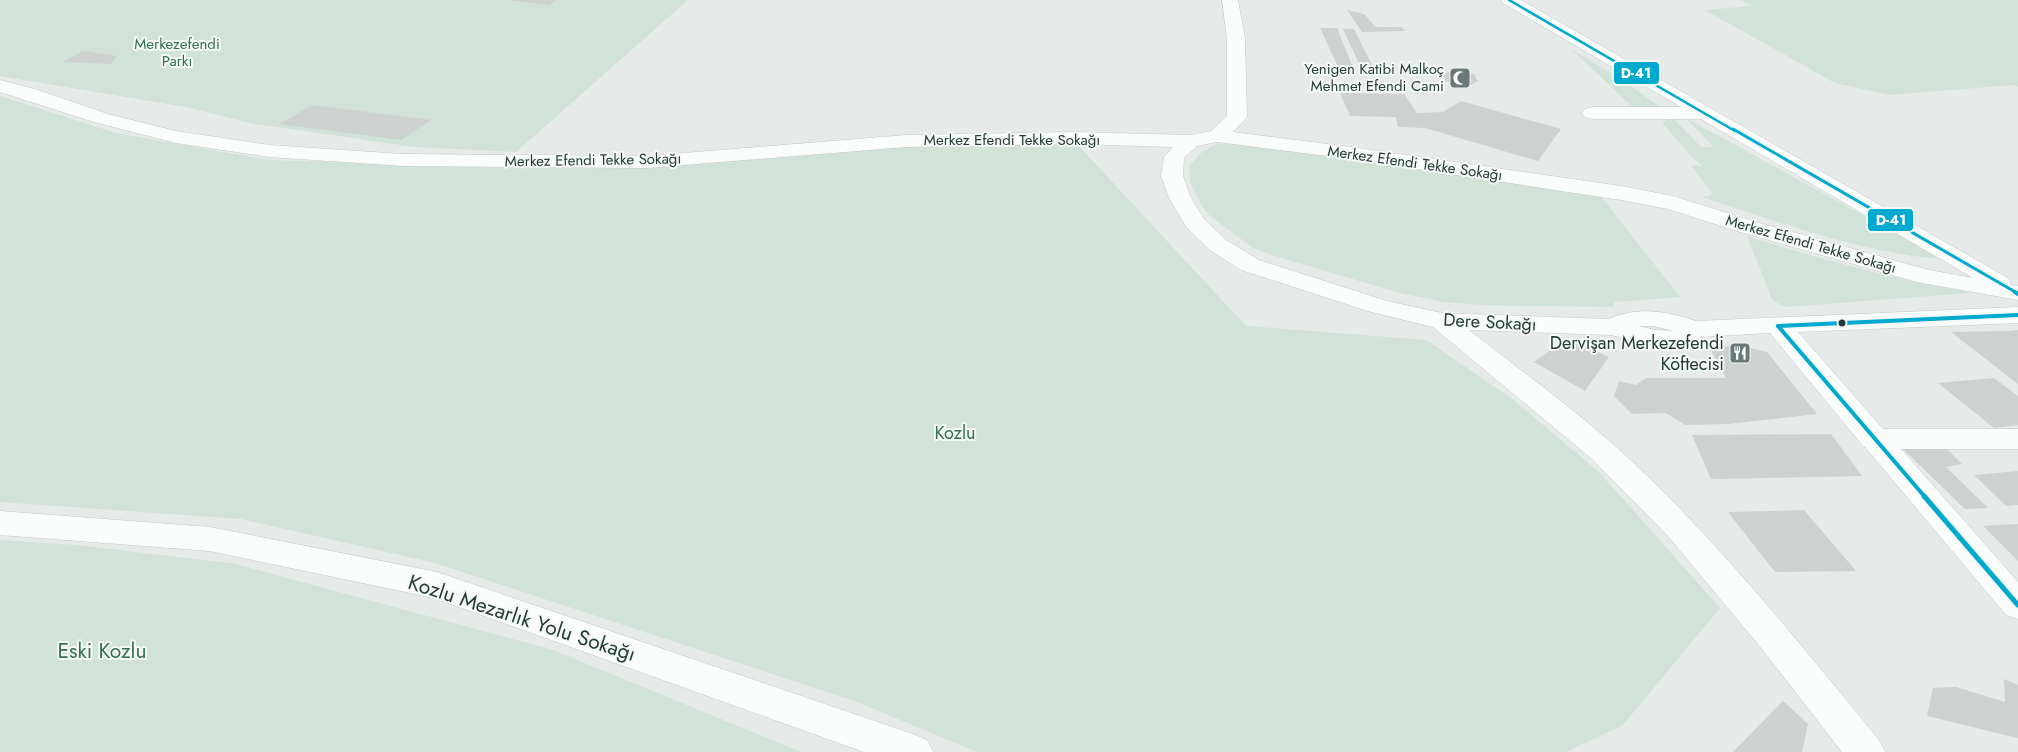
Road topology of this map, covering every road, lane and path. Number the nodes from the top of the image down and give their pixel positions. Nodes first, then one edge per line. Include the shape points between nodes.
1 (1230, 0) edge
2 (1509, 0) edge
3 (0, 86) edge
4 (1592, 113) dead end
5 (1704, 113) junction
6 (1218, 136) junction
7 (1190, 140) junction
8 (2017, 301) edge
9 (1442, 321) junction
10 (1778, 326) junction
11 (1873, 439) junction
12 (2018, 439) edge
13 (0, 523) edge
14 (2018, 605) edge
15 (913, 752) edge
16 (1865, 752) edge

1 - 6 street via 1236,38 1237,117
2 - 5 street
3 - 7 street, Merkez Efendi Tekke Sokağı via 101,118 176,137 269,151 403,160 647,162 906,141
4 - 5 street
5 - 8 street
6 - 7 street, Merkez Efendi Tekke Sokağı
6 - 8 street, Merkez Efendi Tekke Sokağı via 1351,153 1672,203
7 - 9 street, Dere Sokağı via 1174,157 1172,176 1195,223 1218,245 1250,265 1380,307
8 - 10 street
9 - 10 street, Dere Sokağı via 1612,327 1668,339 1681,337 1694,329
9 - 16 street via 1603,452 1678,528 1775,638
10 - 11 street
11 - 12 street
11 - 14 street
13 - 15 street, Kozlu Mezarlık Yolu Sokağı via 210,539 437,585

